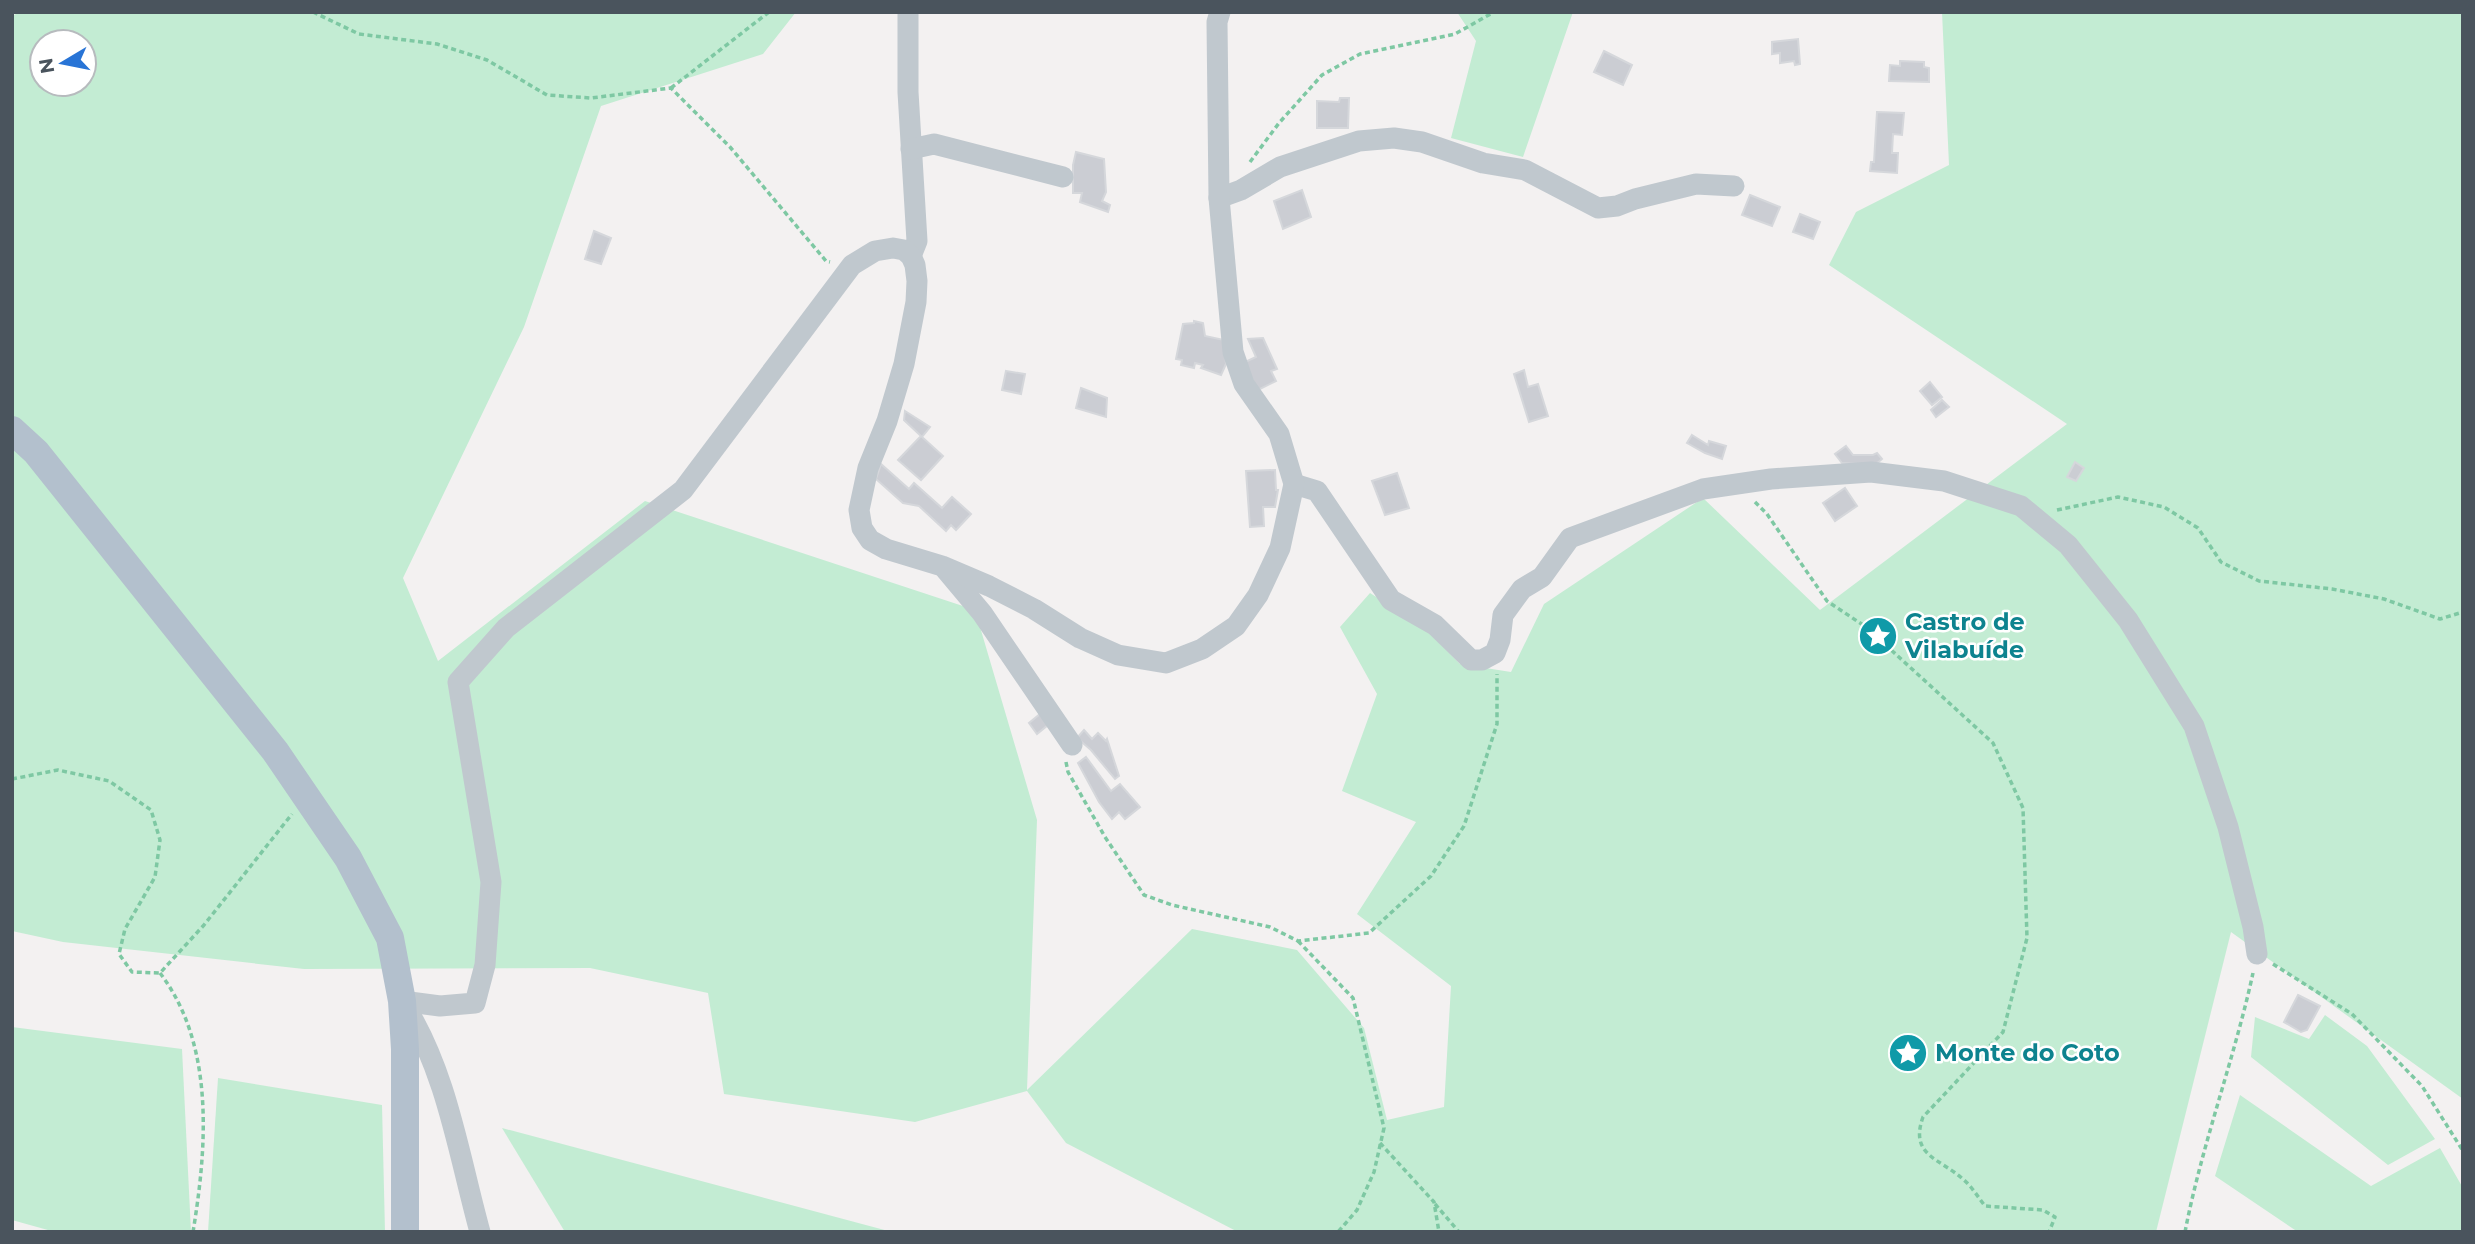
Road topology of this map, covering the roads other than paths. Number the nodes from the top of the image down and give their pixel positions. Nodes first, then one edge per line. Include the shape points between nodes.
1 (908, 12) edge
2 (1220, 12) edge
3 (911, 149) junction
4 (1063, 177) dead end
5 (1734, 186) dead end
6 (1219, 198) junction
7 (911, 256) junction
8 (12, 430) edge
9 (1294, 484) junction
10 (942, 566) junction
11 (1069, 752) road end
12 (2257, 954) road end
13 (402, 1001) junction
14 (405, 1232) edge
15 (480, 1232) edge

1 - 3 street
2 - 6 street
3 - 4 street via 934,144
3 - 7 street via 918,241
5 - 6 street via 1696,184 1598,208 1525,170 1394,138 1359,141 1280,167
6 - 9 street via 1233,352 1244,384 1279,434
7 - 10 street via 916,302 904,363 868,468 859,510 870,540
7 - 13 street via 893,248 875,251 852,265 683,490 506,628 458,682 491,882 485,965 475,1003 440,1006
8 - 13 main road via 36,452 307,796 348,858 390,938
9 - 10 street via 1280,548 1258,595 1236,626 1202,649 1166,663 1118,655
9 - 12 street via 1317,491 1391,600 1434,625 1471,660 1495,653 1503,615 1522,589 1542,578 1570,538 1703,489 1871,472 1944,481 2021,506 2068,545 2128,620 2194,726 2228,827
10 - 11 street via 982,613
13 - 14 main road
13 - 15 street via 442,1088

